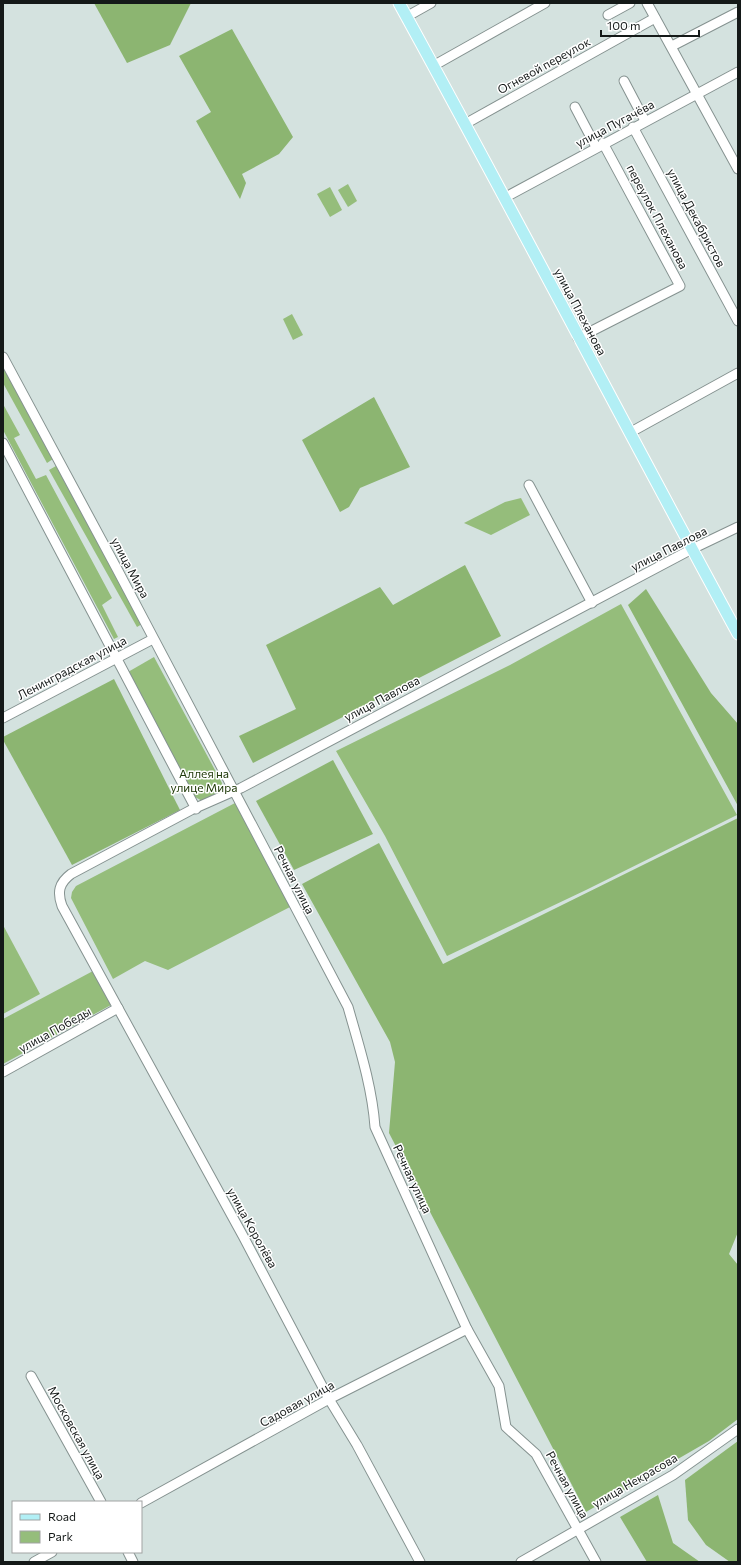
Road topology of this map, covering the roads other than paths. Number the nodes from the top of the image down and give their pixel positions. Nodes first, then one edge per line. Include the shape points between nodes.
1 (399, 3) edge
2 (431, 3) edge
3 (544, 3) edge
4 (630, 3) edge
5 (648, 3) edge
6 (738, 12) edge
7 (608, 16) dead end
8 (406, 17) junction
9 (655, 18) junction
10 (672, 46) junction
11 (433, 66) junction
12 (738, 72) edge
13 (624, 81) dead end
14 (698, 94) junction
15 (575, 107) dead end
16 (645, 121) junction
17 (465, 124) junction
18 (633, 127) junction
19 (600, 145) junction
20 (738, 148) edge
21 (729, 152) junction
22 (738, 169) edge
23 (504, 198) junction
24 (738, 321) edge
25 (578, 338) junction
26 (3, 357) edge
27 (738, 373) edge
28 (631, 432) junction
29 (3, 443) edge
30 (529, 485) dead end
31 (738, 527) edge
32 (692, 549) junction
33 (592, 603) junction
34 (738, 634) edge
35 (153, 639) junction
36 (116, 659) junction
37 (3, 718) edge
38 (233, 791) junction
39 (196, 809) junction
40 (62, 906) joint
41 (118, 1008) junction
42 (3, 1072) edge
43 (467, 1329) junction
44 (31, 1376) dead end
45 (329, 1399) junction
46 (738, 1429) edge
47 (100, 1501) edge
48 (142, 1502) edge
49 (577, 1528) junction
50 (50, 1553) edge
51 (128, 1553) edge
52 (34, 1562) edge
53 (133, 1562) edge
54 (420, 1562) edge
55 (522, 1562) edge
56 (596, 1562) edge

1 - 8 main road, улица Плеханова
2 - 8 street
3 - 11 street
4 - 7 street
5 - 9 street
6 - 10 street
8 - 11 main road, улица Плеханова
9 - 10 street
9 - 17 street, Огневой переулок
10 - 14 street
11 - 17 main road, улица Плеханова
12 - 14 street, улица Пугачёва
13 - 16 street
14 - 16 street, улица Пугачёва
14 - 21 street
15 - 19 street
16 - 18 street, улица Пугачёва
17 - 23 main road, улица Плеханова
18 - 19 street, улица Пугачёва
18 - 24 street, улица Декабристов
19 - 23 street, улица Пугачёва
19 - 25 street, переулок Плеханова via 680,286
20 - 21 street
21 - 22 street
23 - 25 main road, улица Плеханова
25 - 28 main road, улица Плеханова
26 - 35 street, улица Мира
27 - 28 street
28 - 32 main road, улица Плеханова
29 - 36 street
30 - 33 street
31 - 32 street, улица Павлова
32 - 33 street, улица Павлова
32 - 34 main road, улица Плеханова
33 - 38 street, улица Павлова
35 - 36 street, Ленинградская улица
35 - 38 street, улица Мира
36 - 37 street, Ленинградская улица
36 - 39 street
38 - 39 street, улица Павлова
38 - 43 street, Речная улица via 348,1007 364,1063 375,1127
39 - 40 street, улица Павлова via 62,880 58,896
40 - 41 street, улица Королёва
41 - 42 street, улица Победы
41 - 45 street, улица Королёва
43 - 45 street, Садовая улица
43 - 49 street, Речная улица via 499,1386 506,1427 536,1454
44 - 47 street, Московская улица
45 - 48 street, Садовая улица
45 - 54 street, улица Королёва via 357,1445
46 - 49 street, улица Некрасова via 673,1475
49 - 55 street, улица Некрасова
49 - 56 street, Речная улица
50 - 52 street
51 - 53 street

